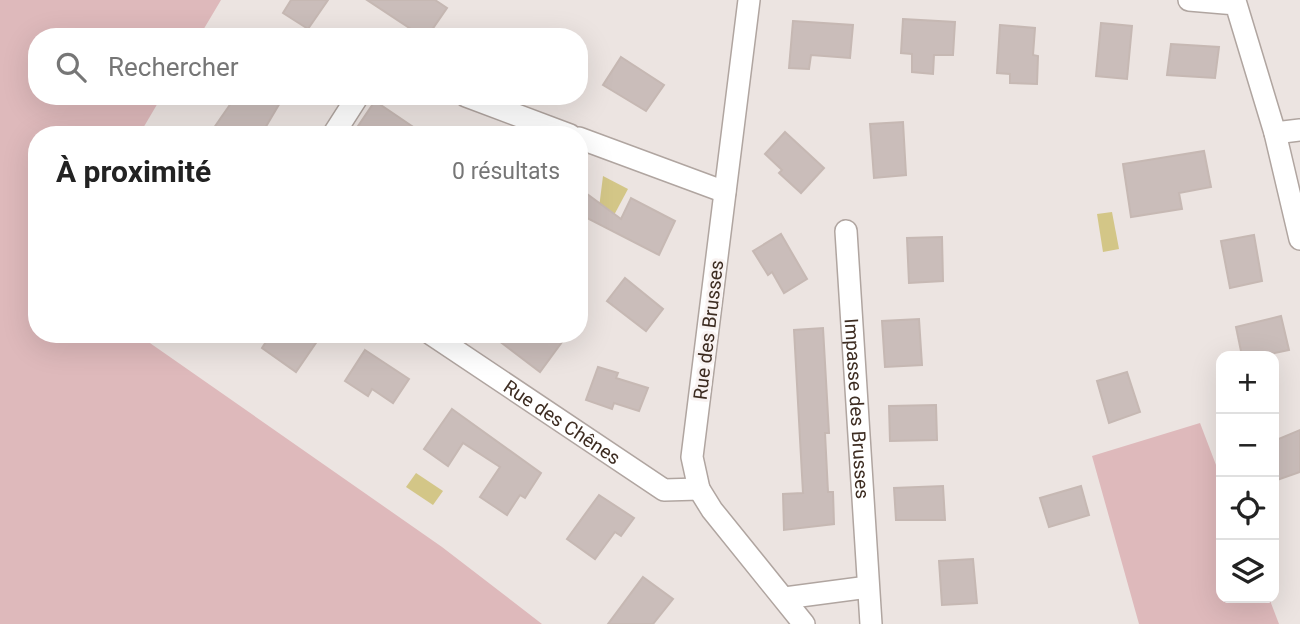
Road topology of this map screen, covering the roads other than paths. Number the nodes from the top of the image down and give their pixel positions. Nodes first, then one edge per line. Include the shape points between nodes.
1 (749, 0) edge
2 (1189, 0) edge
3 (352, 105) edge
4 (490, 105) edge
5 (339, 126) edge
6 (546, 126) edge
7 (1300, 130) edge
8 (1275, 133) junction
9 (588, 141) edge
10 (725, 192) junction
11 (846, 231) dead end
12 (1300, 239) edge
13 (445, 343) edge
14 (699, 489) junction
15 (868, 587) junction
16 (785, 598) junction
17 (804, 624) edge
18 (871, 624) edge

1 - 10 street, Rue des Brusses
2 - 8 street via 1236,4
3 - 5 street
4 - 6 street
7 - 8 street
8 - 12 street
9 - 10 street
10 - 14 street, Rue des Brusses via 692,457
11 - 15 street, Impasse des Brusses
13 - 14 street, Rue des Chênes via 664,489
14 - 16 street, Rue des Brusses
15 - 16 street
15 - 18 street, Impasse des Brusses
16 - 17 street, Rue des Brusses

